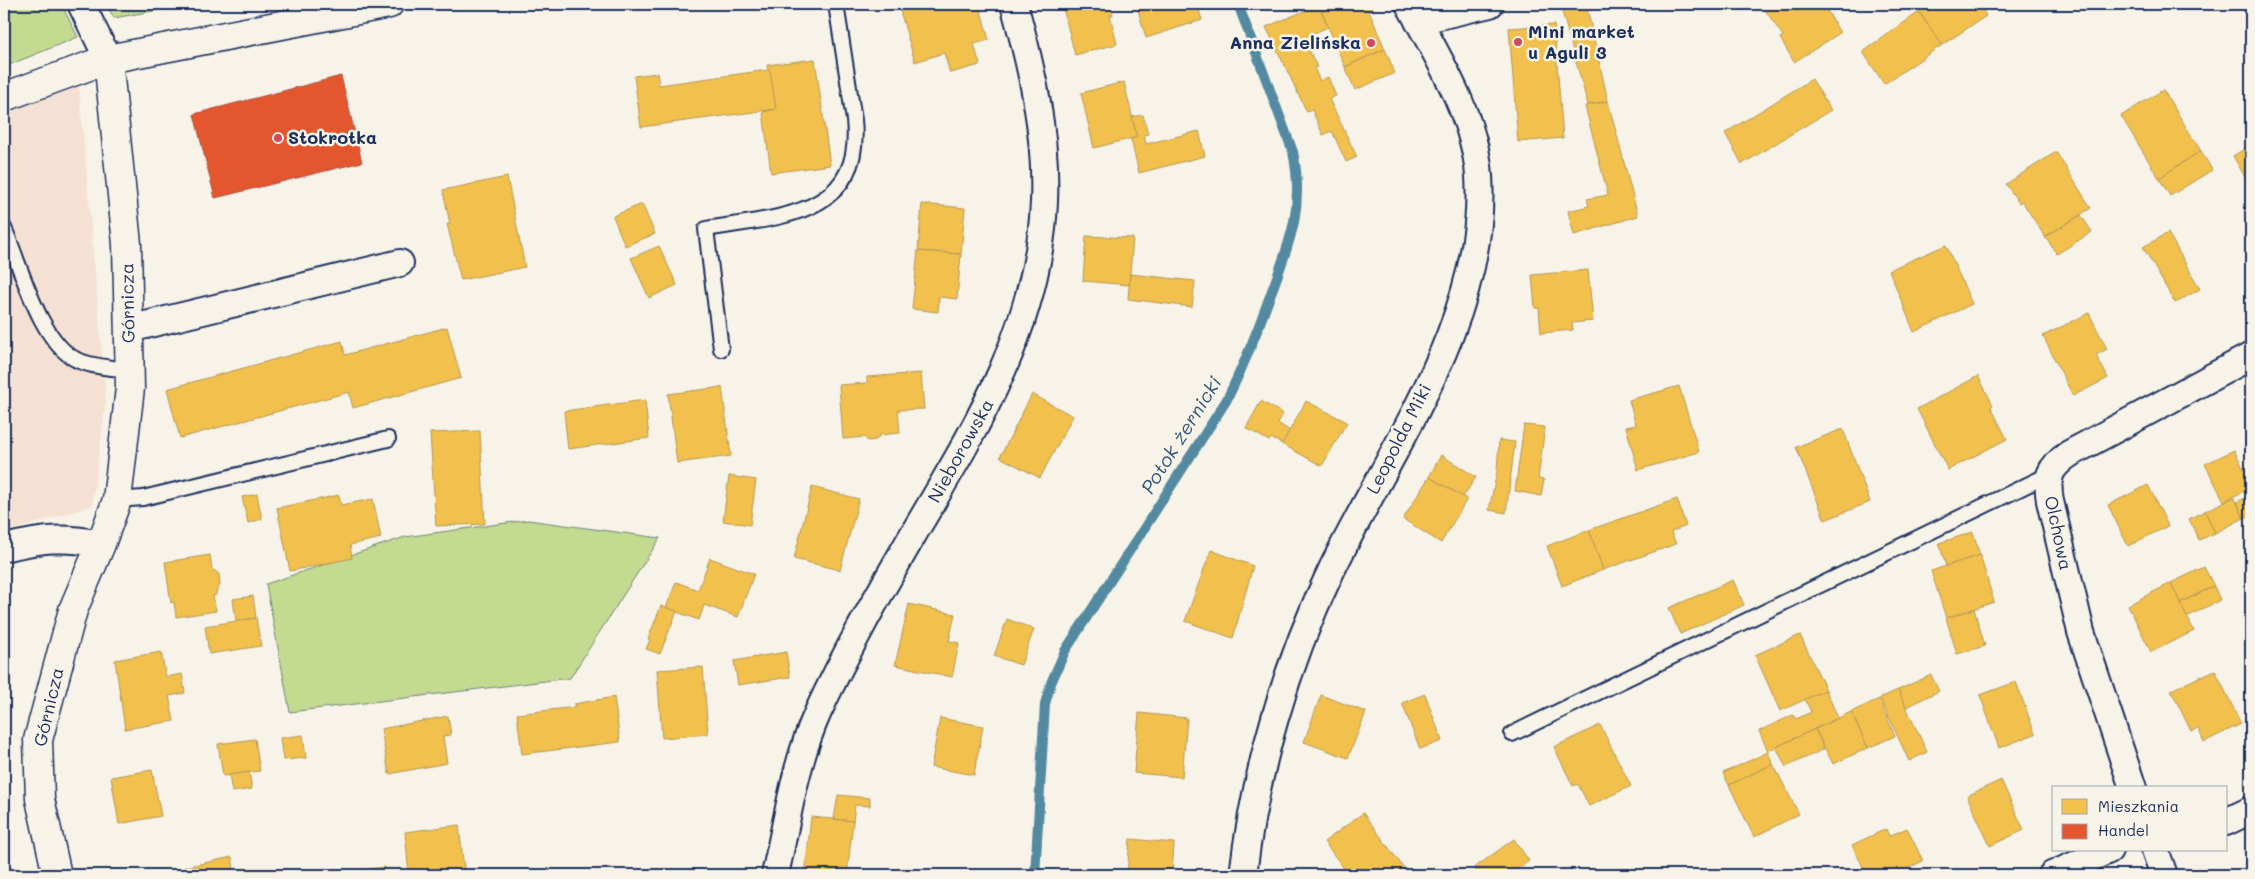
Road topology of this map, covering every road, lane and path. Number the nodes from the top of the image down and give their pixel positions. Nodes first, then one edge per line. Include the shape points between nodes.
1 (81, 4) edge
2 (389, 4) edge
3 (836, 4) edge
4 (1014, 4) edge
5 (1490, 4) edge
6 (1413, 13) edge
7 (108, 59) junction
8 (4, 97) edge
9 (4, 228) edge
10 (400, 263) dead end
11 (129, 329) junction
12 (721, 350) dead end
13 (2251, 356) edge
14 (130, 370) junction
15 (388, 439) dead end
16 (2050, 474) junction
17 (117, 500) junction
18 (102, 544) junction
19 (4, 548) edge
20 (1512, 734) dead end
21 (2132, 786) edge
22 (2251, 810) edge
23 (2228, 821) edge
24 (2104, 852) edge
25 (57, 875) edge
26 (775, 875) edge
27 (1243, 875) edge
28 (2052, 875) edge

1 - 7 street
2 - 7 street
3 - 12 lane via 856,136 854,155 847,173 834,191 818,204 791,214 706,229
4 - 26 street, Nieborowska via 1034,82 1044,158 1040,245 1032,289 1002,375 987,405 894,568 818,712 801,758
5 - 6 street
6 - 27 street, Leopolda Miki via 1454,91 1477,158 1477,224 1472,261 1462,299 1436,367 1312,613 1275,718
7 - 8 street
7 - 11 street, Górnicza via 127,244
9 - 14 lane via 39,315 63,351 88,364
10 - 11 street
11 - 14 street, Górnicza
13 - 16 street, Olchowa via 2069,454 2053,467
14 - 17 street, Górnicza
15 - 17 lane via 143,498
16 - 20 lane
16 - 21 street, Olchowa via 2050,501 2081,632
17 - 18 street, Górnicza
18 - 19 street via 54,538
18 - 25 street, Górnicza via 73,610 38,740 40,799
22 - 23 street
24 - 28 street

